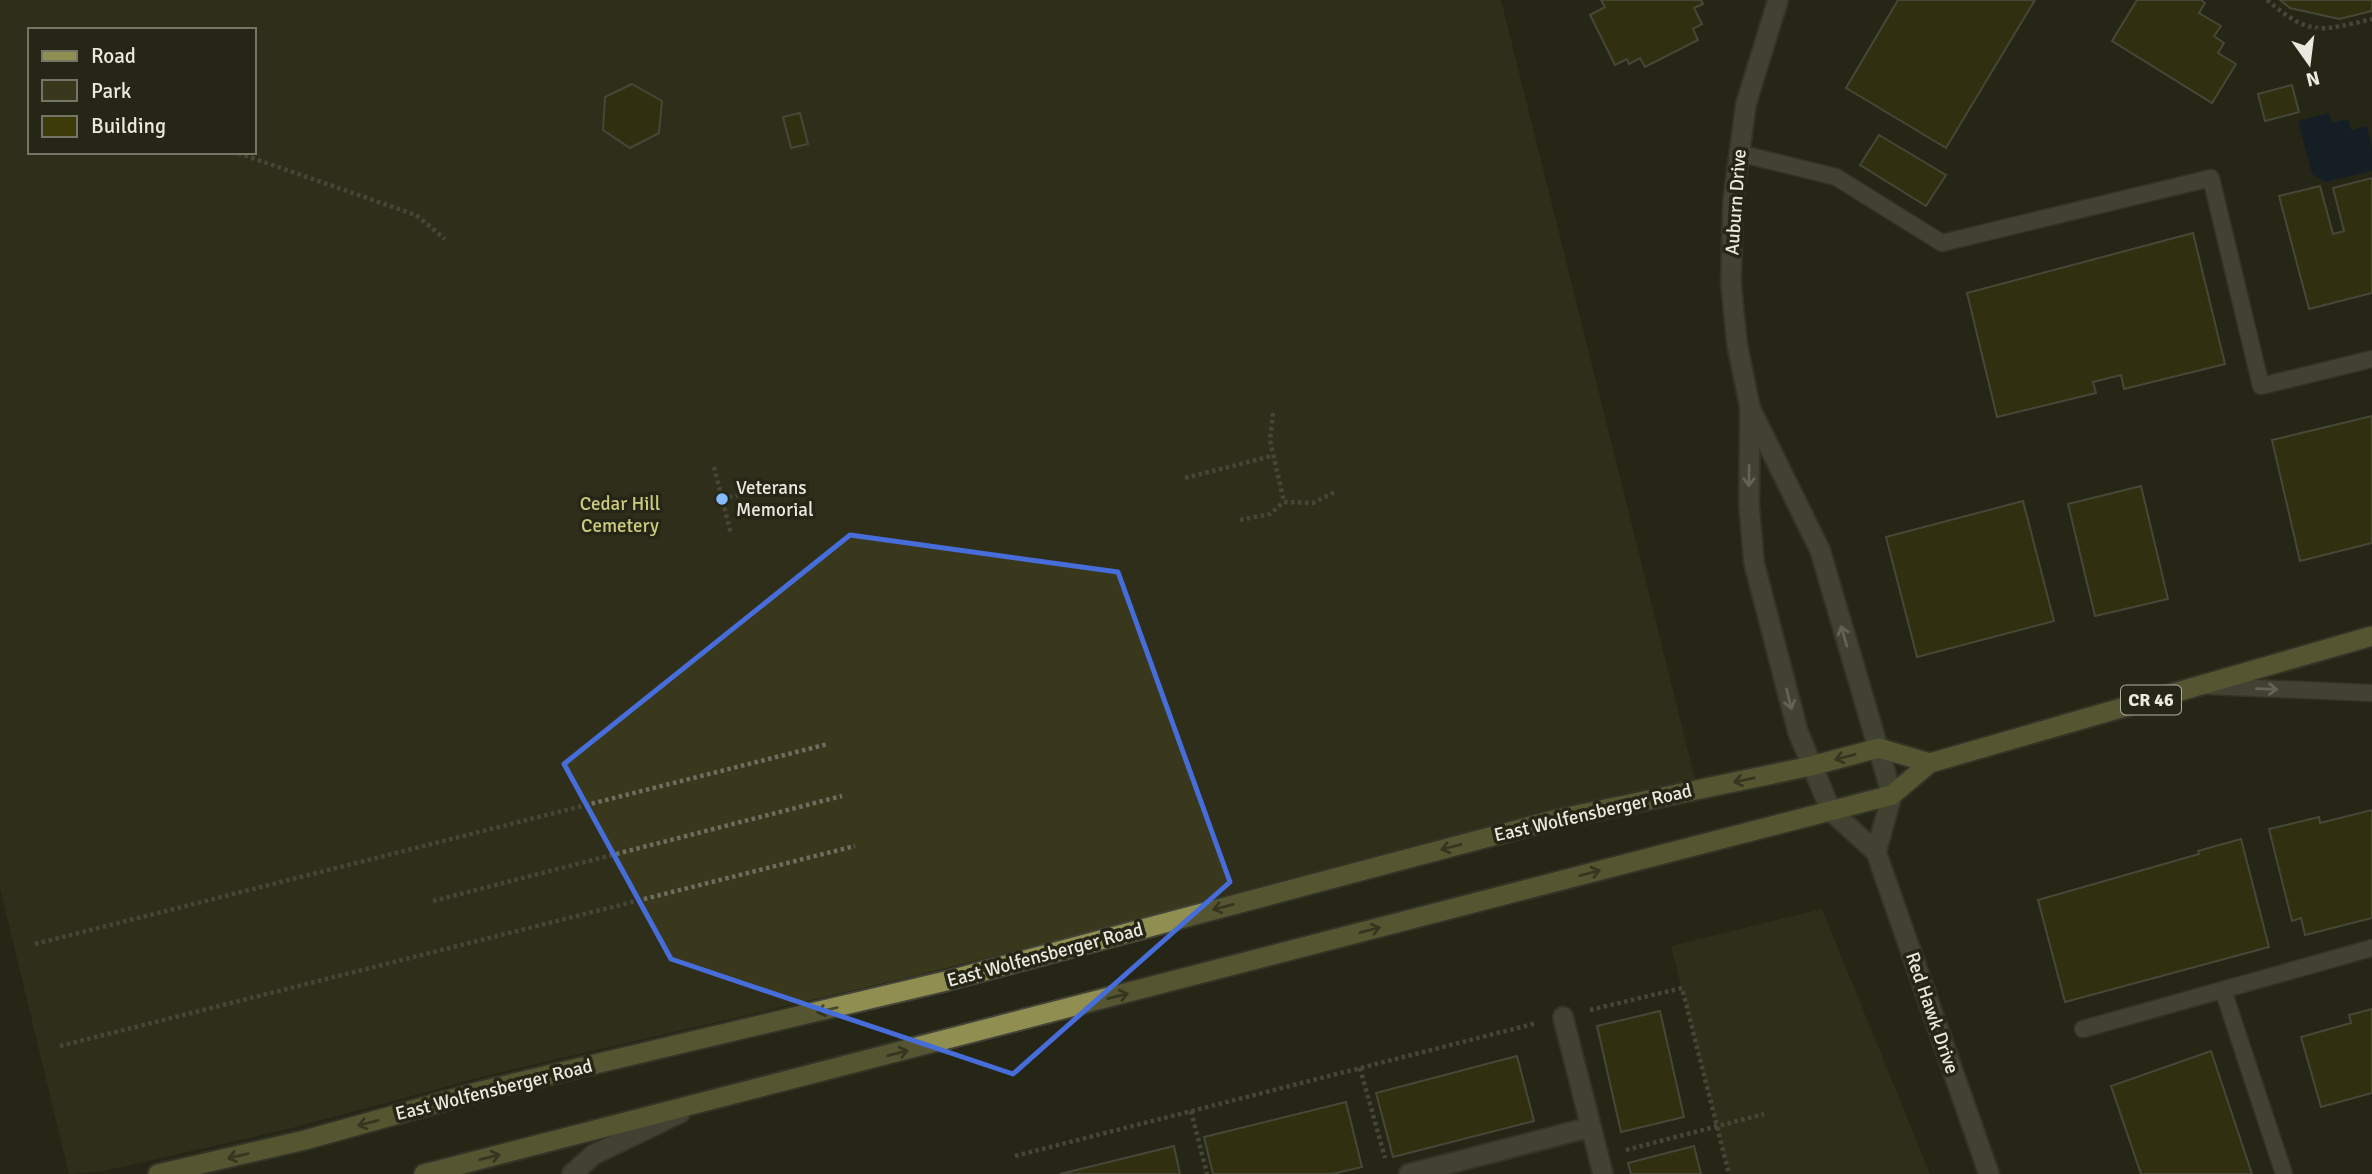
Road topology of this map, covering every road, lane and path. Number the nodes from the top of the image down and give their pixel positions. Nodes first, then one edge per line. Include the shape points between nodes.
1 (1778, 0) edge
2 (2267, 0) edge
3 (2372, 19) edge
4 (1738, 153) junction
5 (241, 154) edge
6 (445, 239) dead end
7 (2372, 359) edge
8 (1750, 408) junction
9 (1273, 413) dead end
10 (1272, 456) junction
11 (714, 467) dead end
12 (1185, 478) dead end
13 (762, 489) dead end
14 (1335, 492) dead end
15 (722, 499) junction
16 (1284, 502) junction
17 (1240, 520) dead end
18 (731, 534) dead end
19 (2372, 636) edge
20 (2199, 686) junction
21 (2372, 693) edge
22 (828, 744) dead end
23 (1879, 748) junction
24 (1930, 763) junction
25 (1811, 766) junction
26 (1892, 795) junction
27 (842, 796) dead end
28 (1831, 810) junction
29 (855, 846) dead end
30 (1876, 852) junction
31 (433, 901) dead end
32 (35, 944) dead end
33 (2372, 948) edge
34 (2223, 990) junction
35 (1563, 1017) junction
36 (2083, 1030) dead end
37 (61, 1046) dead end
38 (1360, 1068) junction
39 (702, 1102) junction
40 (1191, 1111) junction
41 (1764, 1114) dead end
42 (1717, 1126) junction
43 (1591, 1127) junction
44 (1015, 1156) dead end
45 (1386, 1161) dead end
46 (1601, 1166) edge
47 (158, 1174) edge
48 (424, 1174) edge
49 (572, 1174) edge
50 (1207, 1174) edge
51 (1409, 1174) edge
52 (1729, 1174) edge
53 (1989, 1174) edge
54 (2284, 1174) edge

1 - 4 street, Auburn Drive via 1758,57
2 - 3 path via 2290,19 2322,30
4 - 7 lane via 1836,177 1942,243 2211,178 2260,386
4 - 8 street, Auburn Drive via 1731,283
5 - 6 path via 416,215
23 -> 8 street, Auburn Drive via 1820,550
8 -> 25 street, Auburn Drive via 1754,564
9 - 10 path
10 - 12 path
10 - 16 path
11 - 15 path
13 - 15 path
14 - 16 path via 1314,503
15 - 18 path
16 - 17 path via 1270,514
19 - 20 main road, CR 46
20 -> 21 lane
20 - 24 main road, CR 46
22 - 32 path
23 - 24 main road
23 -> 25 main road, East Wolfensberger Road
23 - 26 street, Auburn Drive
24 - 26 main road
25 - 28 street, Auburn Drive
25 -> 47 main road, East Wolfensberger Road via 1557,819 946,981 481,1091 305,1140
26 - 28 main road
26 - 30 street
27 - 31 path
28 - 30 street, Red Hawk Drive
39 -> 28 main road
29 - 37 path
30 - 53 street, Red Hawk Drive
33 - 34 lane
34 - 36 lane
34 - 54 lane
35 - 38 path
35 - 42 path via 1682,988
35 - 43 street
38 - 40 path
38 - 45 path
48 -> 39 main road
39 - 49 street via 593,1155
40 - 44 path
40 - 50 path
41 - 42 path
42 - 46 path
42 - 52 path
43 - 46 street
43 - 51 street

